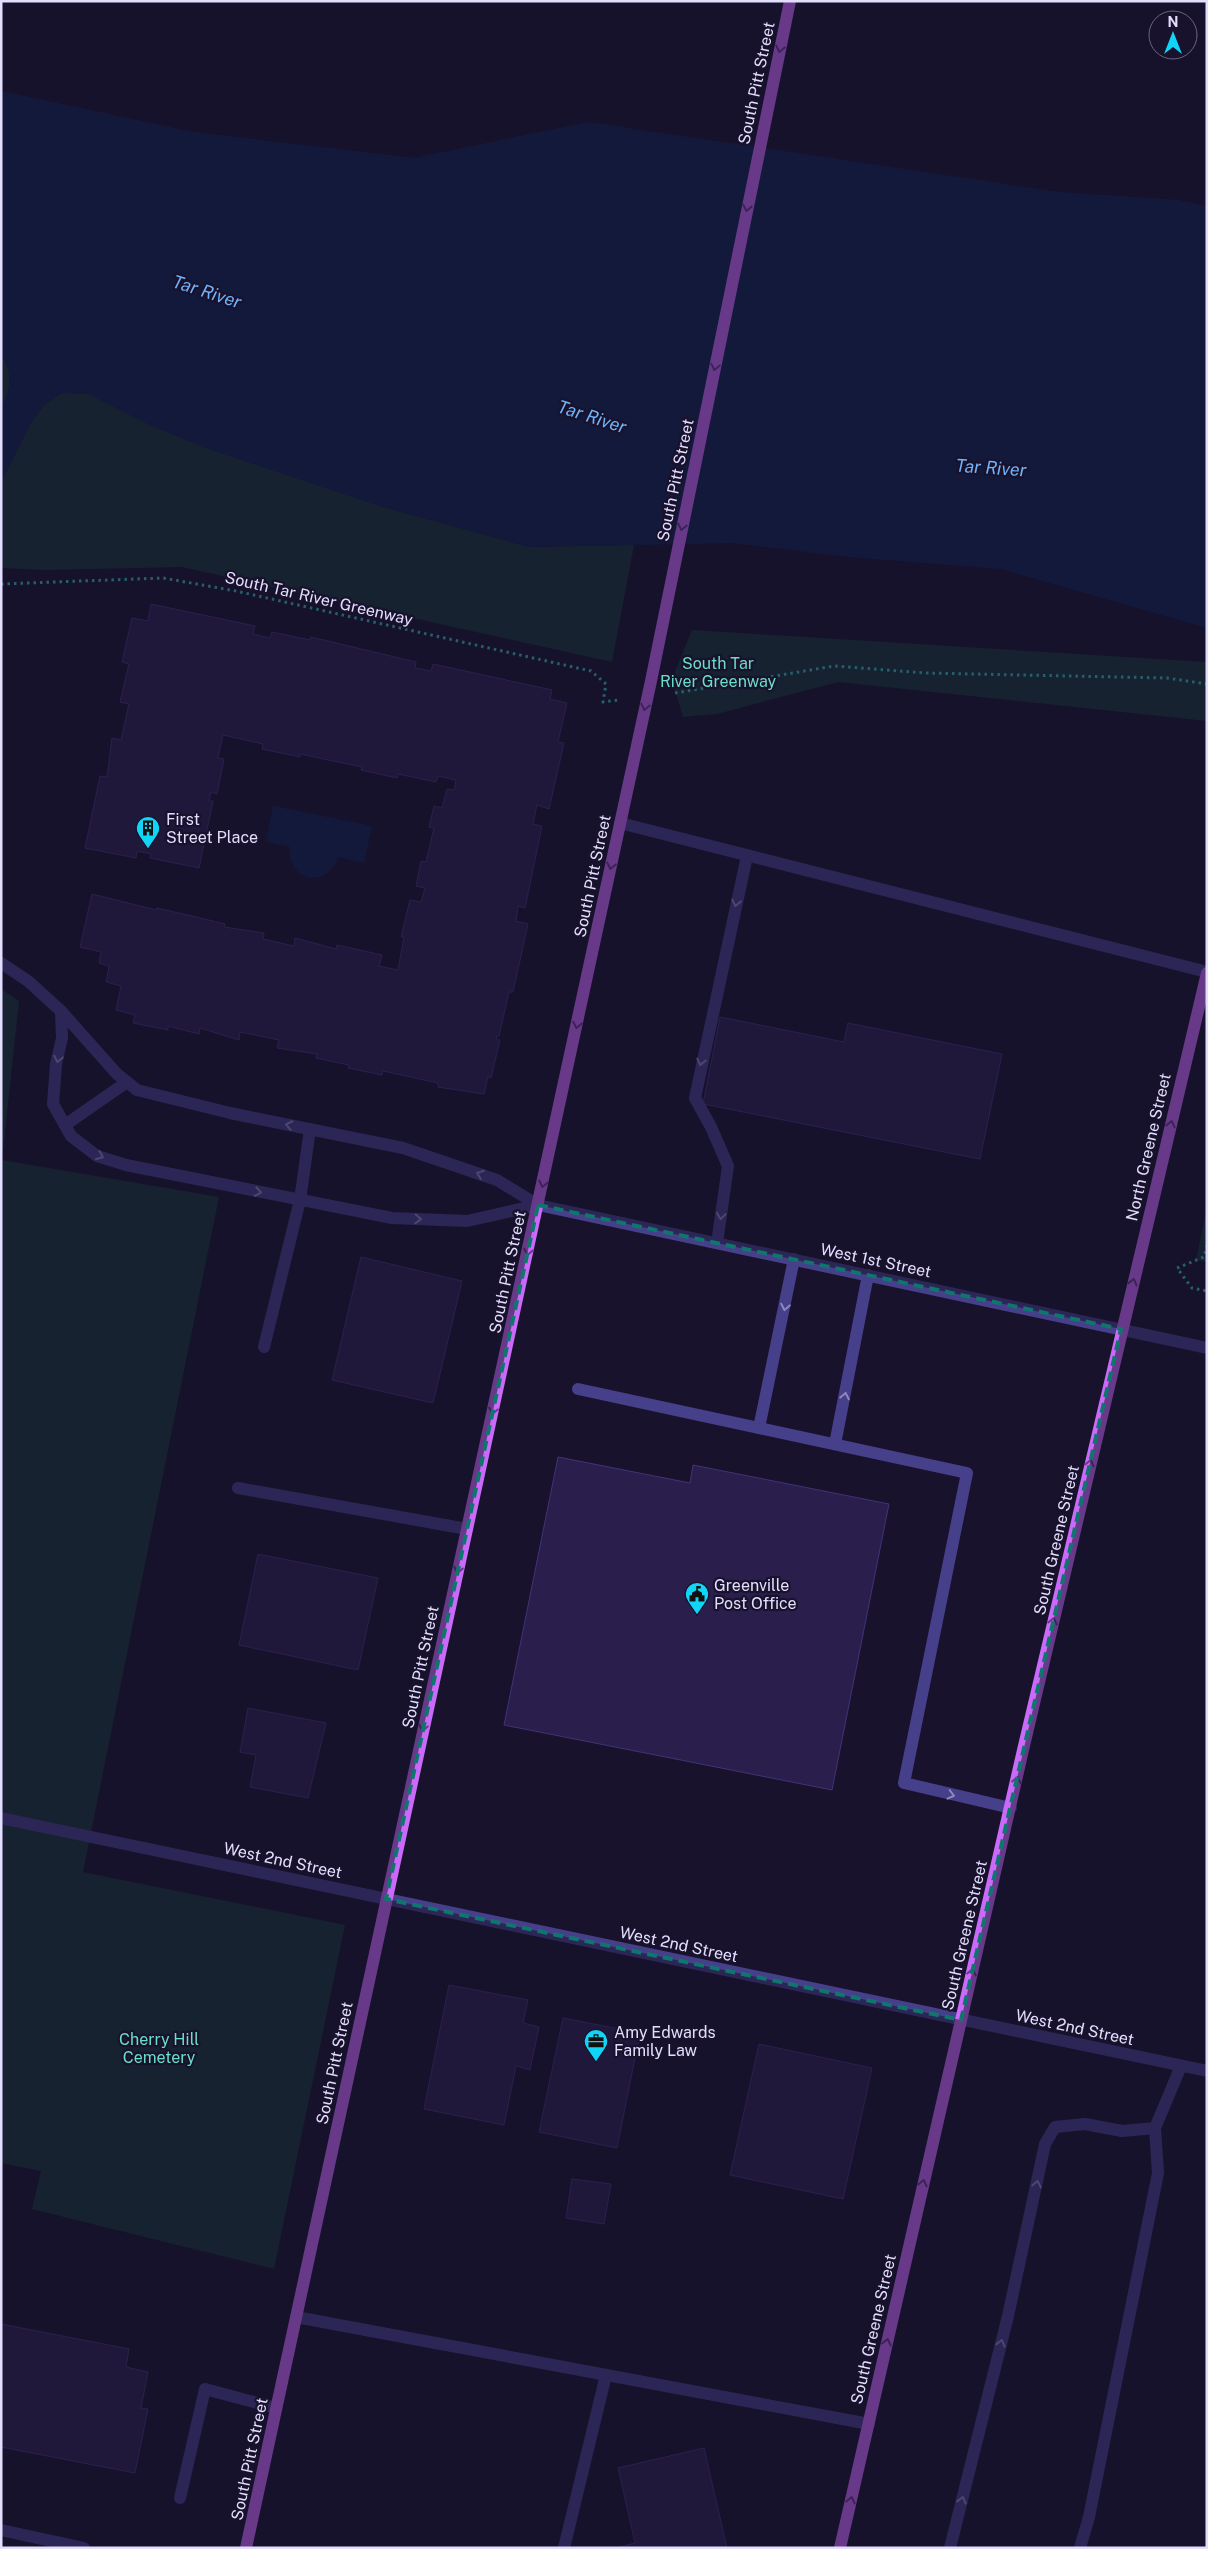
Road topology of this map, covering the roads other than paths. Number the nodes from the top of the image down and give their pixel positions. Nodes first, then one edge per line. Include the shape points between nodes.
1 (790, 1) edge
2 (620, 823) junction
3 (747, 856) junction
4 (1, 963) edge
5 (1207, 972) edge
6 (61, 1011) junction
7 (127, 1082) junction
8 (65, 1125) junction
9 (310, 1129) junction
10 (300, 1200) junction
11 (538, 1205) junction
12 (717, 1243) junction
13 (794, 1259) junction
14 (868, 1275) junction
15 (1121, 1329) junction
16 (264, 1347) dead end
17 (1207, 1348) edge
18 (578, 1389) dead end
19 (759, 1428) junction
20 (835, 1444) junction
21 (238, 1488) dead end
22 (467, 1529) junction
23 (1011, 1808) junction
24 (1, 1818) edge
25 (386, 1899) junction
26 (961, 2020) junction
27 (1180, 2066) junction
28 (1207, 2071) edge
29 (1155, 2128) junction
30 (296, 2317) junction
31 (606, 2375) junction
32 (276, 2408) junction
33 (869, 2424) junction
34 (180, 2498) dead end
35 (1, 2530) edge
36 (84, 2548) edge
37 (246, 2548) edge
38 (564, 2548) edge
39 (840, 2548) edge
40 (950, 2548) edge
41 (1080, 2548) edge

1 -> 2 main road, South Pitt Street
2 - 3 street
2 -> 11 main road, South Pitt Street
3 - 5 street
3 -> 12 street via 695,1098 728,1166
4 - 6 street via 28,981
15 -> 5 main road, North Greene Street
6 - 7 street
6 -> 8 street via 62,1038 53,1104
7 - 8 street
9 -> 7 street via 138,1090
8 -> 10 street via 71,1136 97,1156 126,1165
9 - 10 street
11 -> 9 street via 497,1180 450,1163 403,1148
10 -> 11 street via 392,1218 467,1221
10 - 16 street
11 - 12 street, West 1st Street
11 -> 22 main road, South Pitt Street
12 - 13 street, West 1st Street
13 - 14 street, West 1st Street
13 -> 19 street
14 - 15 street, West 1st Street
20 -> 14 street
15 - 17 street, West 1st Street
23 -> 15 main road, South Greene Street
18 - 19 street
19 - 20 street
20 -> 23 street via 967,1472 904,1783
21 - 22 street
22 -> 25 main road, South Pitt Street
26 -> 23 main road, South Greene Street
24 - 25 street, West 2nd Street
25 - 26 street, West 2nd Street
25 - 30 main road, South Pitt Street
26 - 27 street, West 2nd Street
33 -> 26 main road, South Greene Street
27 - 28 street, West 2nd Street
27 - 29 street
40 -> 29 street via 1008,2316 1045,2144 1055,2127 1085,2124 1122,2131
29 - 41 street via 1158,2173
30 - 31 street
30 - 32 main road, South Pitt Street
31 - 33 street
31 - 38 street
32 - 34 street via 205,2389
32 - 37 main road, South Pitt Street
39 -> 33 main road, South Greene Street
35 - 36 street

